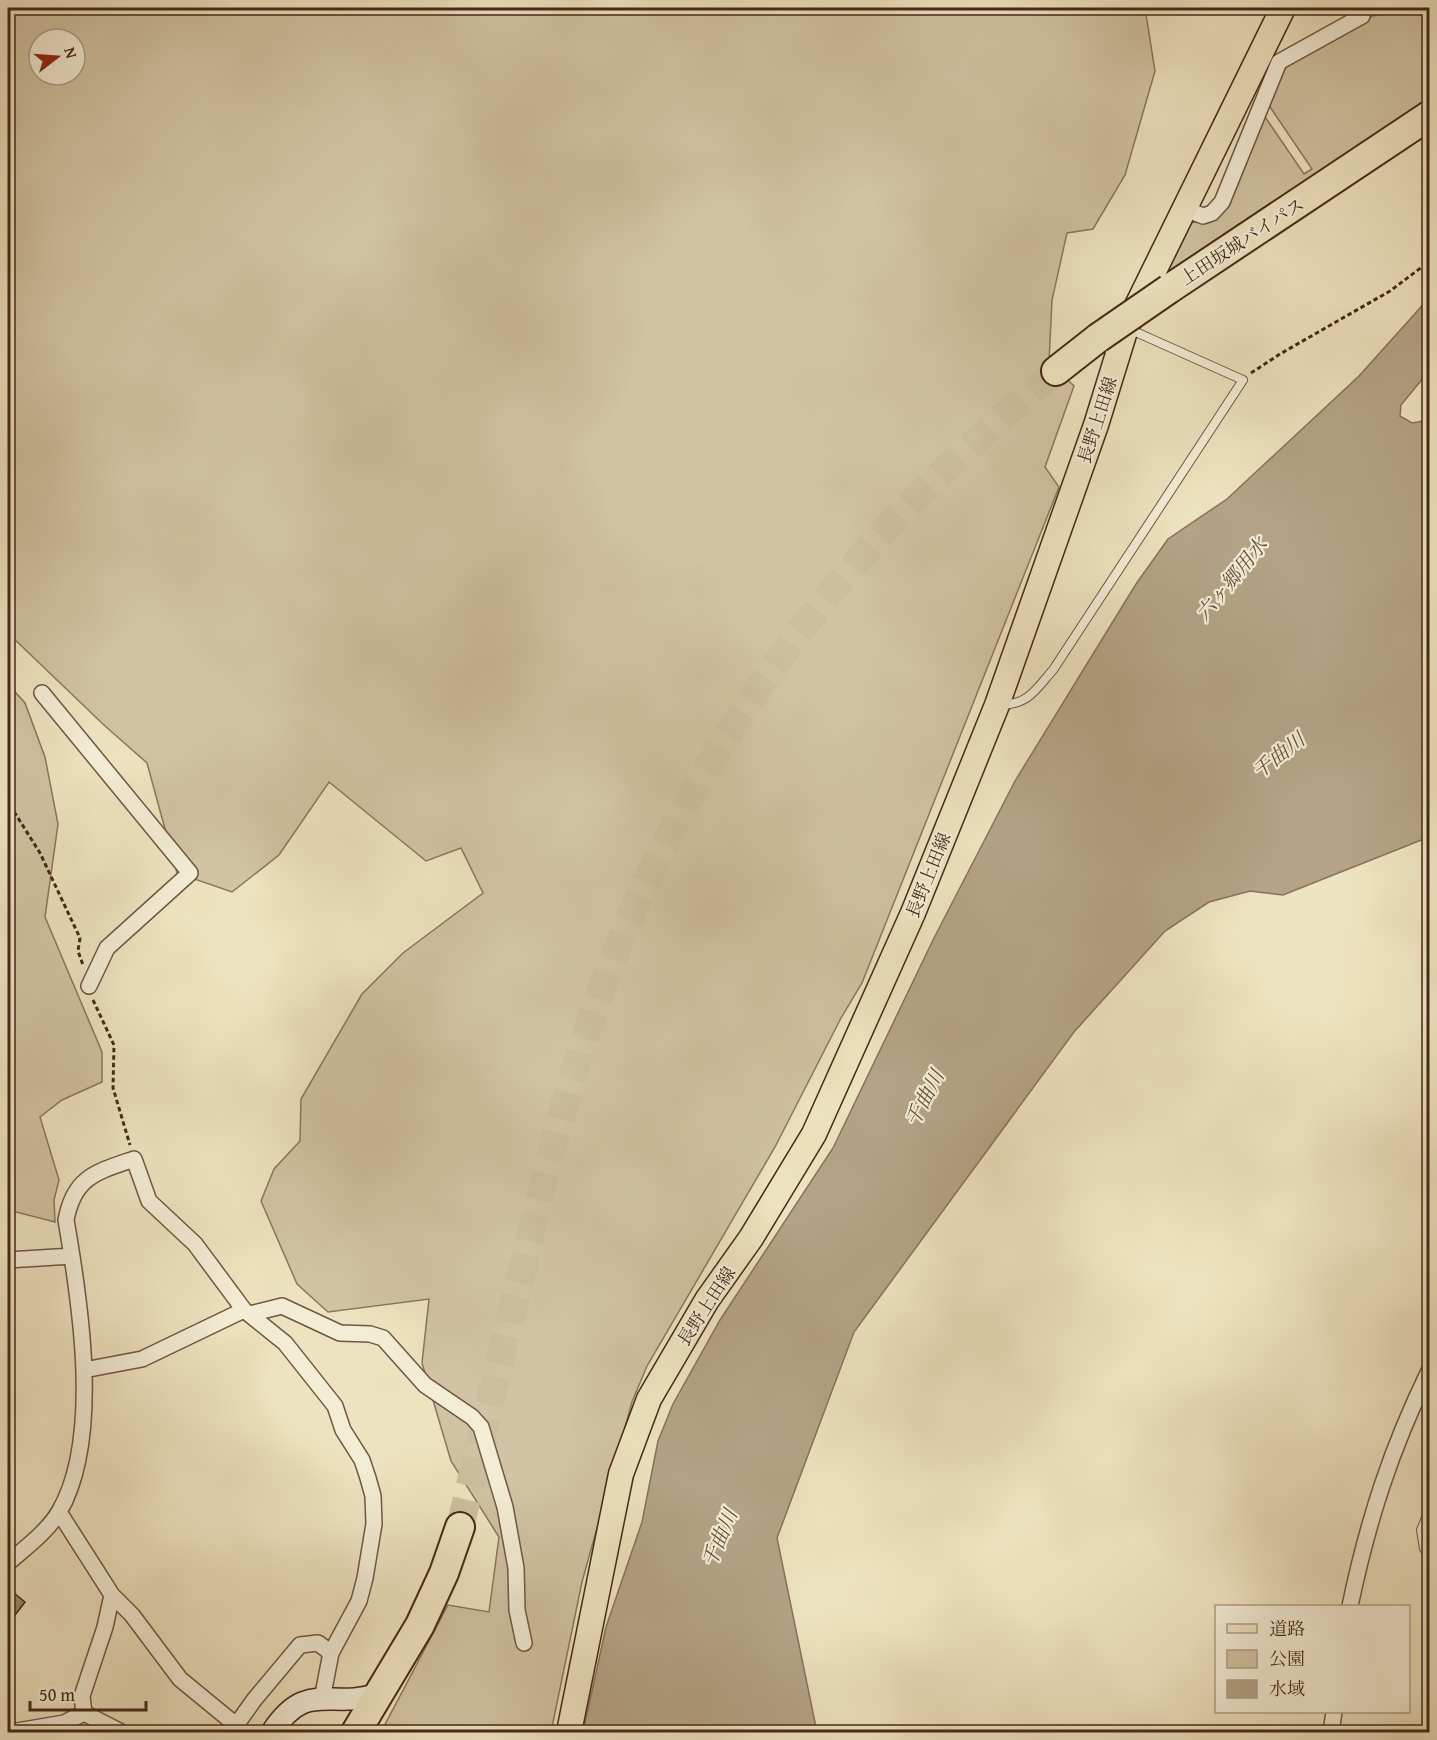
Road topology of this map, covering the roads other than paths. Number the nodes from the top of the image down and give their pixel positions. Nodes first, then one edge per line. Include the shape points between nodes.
1 (1283, 8) edge
2 (1364, 8) edge
3 (1430, 115) edge
4 (1183, 208) junction
5 (1130, 321) junction
6 (1056, 371) tunnel mouth
7 (42, 693) dead end
8 (997, 705) junction
9 (89, 986) dead end
10 (72, 1256) junction
11 (8, 1260) edge
12 (247, 1312) junction
13 (1430, 1369) edge
14 (84, 1370) junction
15 (1430, 1508) edge
16 (59, 1512) junction
17 (460, 1527) tunnel mouth
18 (1430, 1551) edge
19 (8, 1563) edge
20 (112, 1595) junction
21 (1350, 1605) edge
22 (524, 1643) dead end
23 (331, 1653) junction
24 (379, 1694) junction
25 (322, 1699) junction
26 (84, 1713) junction
27 (1334, 1713) edge
28 (234, 1729) edge
29 (11, 1732) edge
30 (122, 1732) edge
31 (272, 1732) edge
32 (355, 1732) edge
33 (569, 1732) edge
34 (1331, 1732) edge

1 - 4 main road, 長野上田線
2 - 4 street via 1362,16 1279,62 1222,202 1203,216
3 - 5 highway, 上田坂城バイパス, bridge via 1169,289
4 - 5 main road, 長野上田線
5 - 6 highway, 上田坂城バイパス, bridge via 1098,338
5 - 8 main road, 長野上田線
5 - 8 lane via 1243,380 1053,670 1032,695 1016,704
7 - 9 street via 190,873 107,948
8 - 33 main road, 長野上田線 via 913,913 814,1134 649,1399 621,1474
10 - 11 street
10 - 12 street via 66,1220 70,1201 81,1182 134,1160 149,1201 195,1244
10 - 14 street
12 - 14 street via 142,1359
12 - 22 street via 282,1306 340,1334 376,1335 388,1341 425,1385 478,1422 505,1507
12 - 23 street via 285,1343 335,1406 343,1431 362,1460 373,1496 374,1524 359,1601
13 - 21 street via 1402,1425 1377,1493
14 - 16 street via 84,1422 72,1481
15 - 18 lane via 1421,1530 1424,1549
16 - 19 street
16 - 20 street
17 - 24 highway via 420,1625
20 - 26 street via 82,1696
20 - 28 street via 180,1679
23 - 25 street
23 - 28 street via 318,1643 300,1645
24 - 25 street via 355,1701
24 - 32 highway
25 - 31 street via 309,1699 296,1706
25 - 32 street via 343,1709
26 - 29 street via 64,1723
26 - 30 street
27 - 34 street

